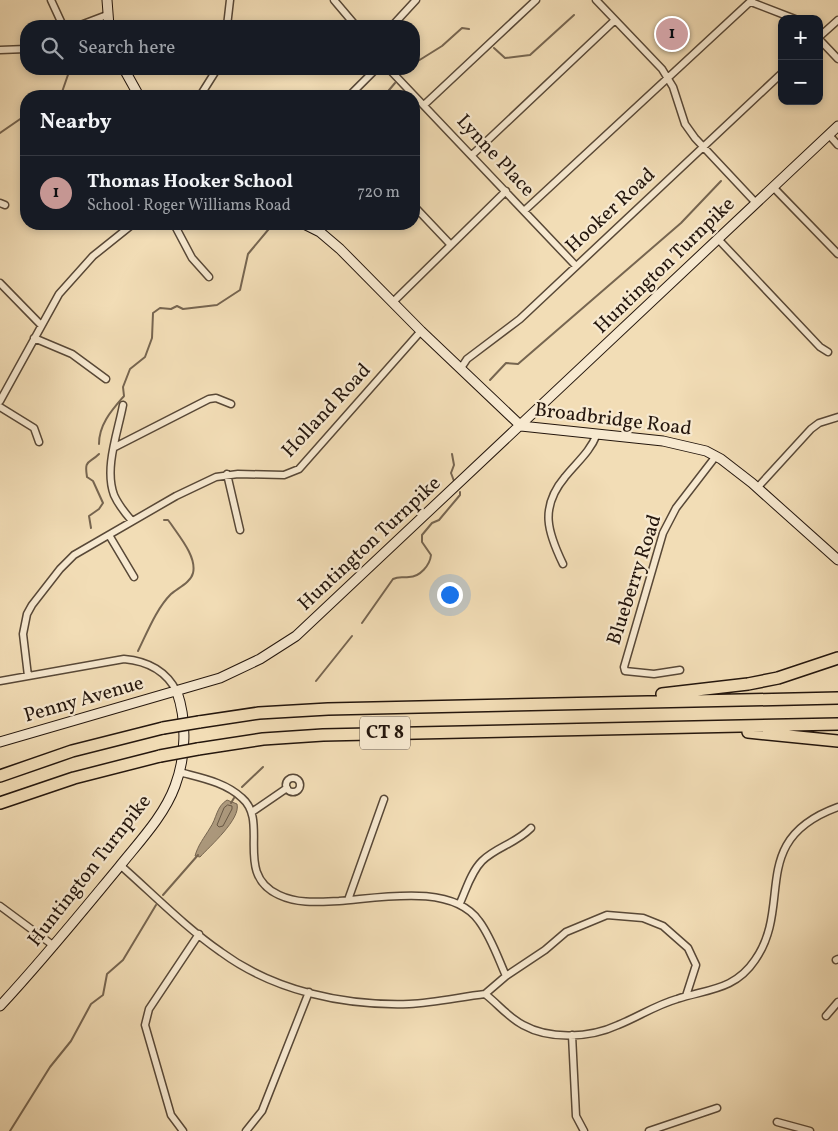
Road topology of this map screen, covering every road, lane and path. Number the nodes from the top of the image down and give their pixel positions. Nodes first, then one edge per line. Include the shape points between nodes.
1 (51, 0) edge
2 (107, 0) edge
3 (230, 0) edge
4 (334, 0) edge
5 (416, 0) edge
6 (536, 0) edge
7 (596, 0) edge
8 (752, 1) edge
9 (107, 15) junction
10 (785, 15) edge
11 (60, 20) edge
12 (94, 20) edge
13 (108, 20) edge
14 (229, 20) edge
15 (351, 20) edge
16 (398, 20) edge
17 (615, 20) junction
18 (838, 20) edge
19 (823, 34) edge
20 (823, 42) edge
21 (20, 49) edge
22 (0, 50) edge
23 (838, 59) edge
24 (127, 75) edge
25 (212, 75) edge
26 (370, 75) edge
27 (395, 75) edge
28 (778, 77) edge
29 (669, 78) junction
30 (136, 90) edge
31 (204, 90) edge
32 (355, 90) edge
33 (409, 90) edge
34 (420, 101) edge
35 (424, 105) junction
36 (838, 126) edge
37 (829, 135) junction
38 (838, 145) edge
39 (702, 148) junction
40 (472, 155) junction
41 (773, 187) junction
42 (506, 191) junction
43 (756, 203) junction
44 (524, 211) junction
45 (420, 212) edge
46 (126, 230) edge
47 (177, 230) edge
48 (316, 230) edge
49 (718, 240) junction
50 (450, 244) junction
51 (838, 254) edge
52 (576, 266) junction
53 (210, 277) dead end
54 (0, 283) edge
55 (393, 302) junction
56 (41, 325) junction
57 (421, 331) junction
58 (34, 338) junction
59 (828, 352) dead end
60 (461, 368) junction
61 (106, 379) dead end
62 (0, 401) edge
63 (231, 404) dead end
64 (123, 405) dead end
65 (0, 407) edge
66 (838, 417) edge
67 (521, 426) junction
68 (597, 434) junction
69 (39, 442) dead end
70 (115, 447) junction
71 (716, 456) junction
72 (227, 474) junction
73 (758, 488) junction
74 (132, 521) junction
75 (240, 530) dead end
76 (110, 535) junction
77 (838, 560) edge
78 (564, 564) dead end
79 (134, 577) dead end
80 (838, 658) edge
81 (680, 670) dead end
82 (28, 676) junction
83 (0, 681) edge
84 (177, 692) junction
85 (838, 698) edge
86 (532, 704) junction
87 (838, 724) edge
88 (616, 728) junction
89 (838, 741) edge
90 (0, 742) edge
91 (179, 772) junction
92 (0, 776) edge
93 (74, 778) junction
94 (287, 788) dead end
95 (384, 799) dead end
96 (0, 803) edge
97 (838, 807) edge
98 (0, 810) edge
99 (252, 812) junction
100 (531, 828) dead end
101 (120, 865) junction
102 (348, 900) junction
103 (460, 903) junction
104 (0, 906) edge
105 (199, 934) junction
106 (54, 946) junction
107 (506, 976) junction
108 (310, 992) junction
109 (485, 994) junction
110 (686, 996) junction
111 (838, 1002) edge
112 (0, 1006) edge
113 (826, 1016) dead end
114 (572, 1035) junction
115 (717, 1108) dead end
116 (777, 1122) dead end
117 (183, 1131) edge
118 (246, 1131) edge
119 (584, 1131) edge
120 (649, 1131) edge
121 (810, 1131) edge

1 - 11 street
2 - 9 main road
3 - 14 street
4 - 15 street
5 - 16 street
6 - 35 street
7 - 17 street
8 - 10 street
8 - 29 street
9 - 12 street
9 - 13 main road
17 - 29 street
17 - 40 street
18 - 19 street
20 - 23 street
21 - 22 street
24 - 30 main road
25 - 31 street
26 - 32 street
27 - 33 street, Lynne Place
28 - 39 street, Hooker Road
29 - 39 street via 685,124
29 - 44 street
34 - 35 street, Lynne Place
35 - 40 street, Lynne Place
36 - 37 main road, Huntington Turnpike
37 - 38 street
37 - 41 main road, Huntington Turnpike
39 - 43 street
39 - 52 street, Hooker Road
40 - 42 street, Lynne Place
41 - 43 main road, Huntington Turnpike
41 - 51 street
42 - 44 street, Lynne Place
42 - 50 street
43 - 49 main road, Huntington Turnpike
44 - 52 street, Lynne Place
45 - 50 street
46 - 56 street via 79,269 59,294
47 - 53 street via 192,258
48 - 55 main road, Broadbridge Road via 340,248
49 - 59 street
49 - 67 main road, Huntington Turnpike
50 - 55 street
52 - 60 street, Hooker Road via 520,319 467,359
54 - 56 street
55 - 57 main road, Broadbridge Road
56 - 58 street
57 - 60 main road, Broadbridge Road
57 - 72 street, Holland Road via 298,469 284,475
58 - 61 street via 72,354
58 - 62 street
60 - 67 main road, Broadbridge Road
63 - 70 street via 216,398 209,399
64 - 70 street
65 - 69 street via 34,428
66 - 73 street via 811,429
67 - 68 main road, Broadbridge Road
67 - 84 main road, Huntington Turnpike via 296,636 248,665
68 - 71 main road, Broadbridge Road via 680,443
68 - 78 street via 582,460 563,479 550,509 548,531
70 - 74 street via 112,468 114,494
71 - 73 main road, Broadbridge Road
71 - 81 street, Blueberry Road via 676,508 663,533 624,667 625,671 636,674
72 - 74 street, Holland Road via 176,496
72 - 75 street
73 - 77 main road, Broadbridge Road
74 - 76 street, Holland Road
76 - 79 street
76 - 82 street, Holland Road via 67,561 32,605 24,626
80 - 86 highway via 778,678 748,684 678,693 576,698
82 - 83 street
82 - 84 street via 102,661 133,659 161,671
84 - 90 main road, Penny Avenue
84 - 91 main road, Huntington Turnpike via 182,710 183,739
85 - 86 highway, CT 8
86 - 92 highway, CT 8, bridge via 259,713 163,728 72,750
87 - 88 highway, CT 8
88 - 89 highway via 733,731
88 - 93 highway, CT 8, bridge via 316,735 198,749
91 - 99 street via 231,789 244,799
91 - 101 main road, Huntington Turnpike via 165,808
93 - 96 highway, CT 8
93 - 98 highway
94 - 99 street
95 - 102 street
97 - 110 street via 808,822 785,848 762,949 750,967 723,988
99 - 102 street via 253,852 258,875 265,885 274,893 293,900
100 - 103 street via 521,838 482,860
101 - 105 street
101 - 106 main road, Huntington Turnpike
102 - 103 street via 431,896
103 - 107 street via 479,921
104 - 106 street
105 - 108 street via 223,954 255,973
105 - 117 street via 150,1009 145,1025 171,1114
106 - 112 main road, Huntington Turnpike
107 - 109 street
107 - 110 street via 578,925 607,915 620,915 643,918 663,926 688,948 696,965
108 - 109 street via 348,1001 395,1004
108 - 118 street via 262,1111
109 - 114 street via 525,1026 546,1033
110 - 114 street via 608,1030
111 - 113 street
114 - 119 street via 576,1116
115 - 120 street
116 - 121 street

